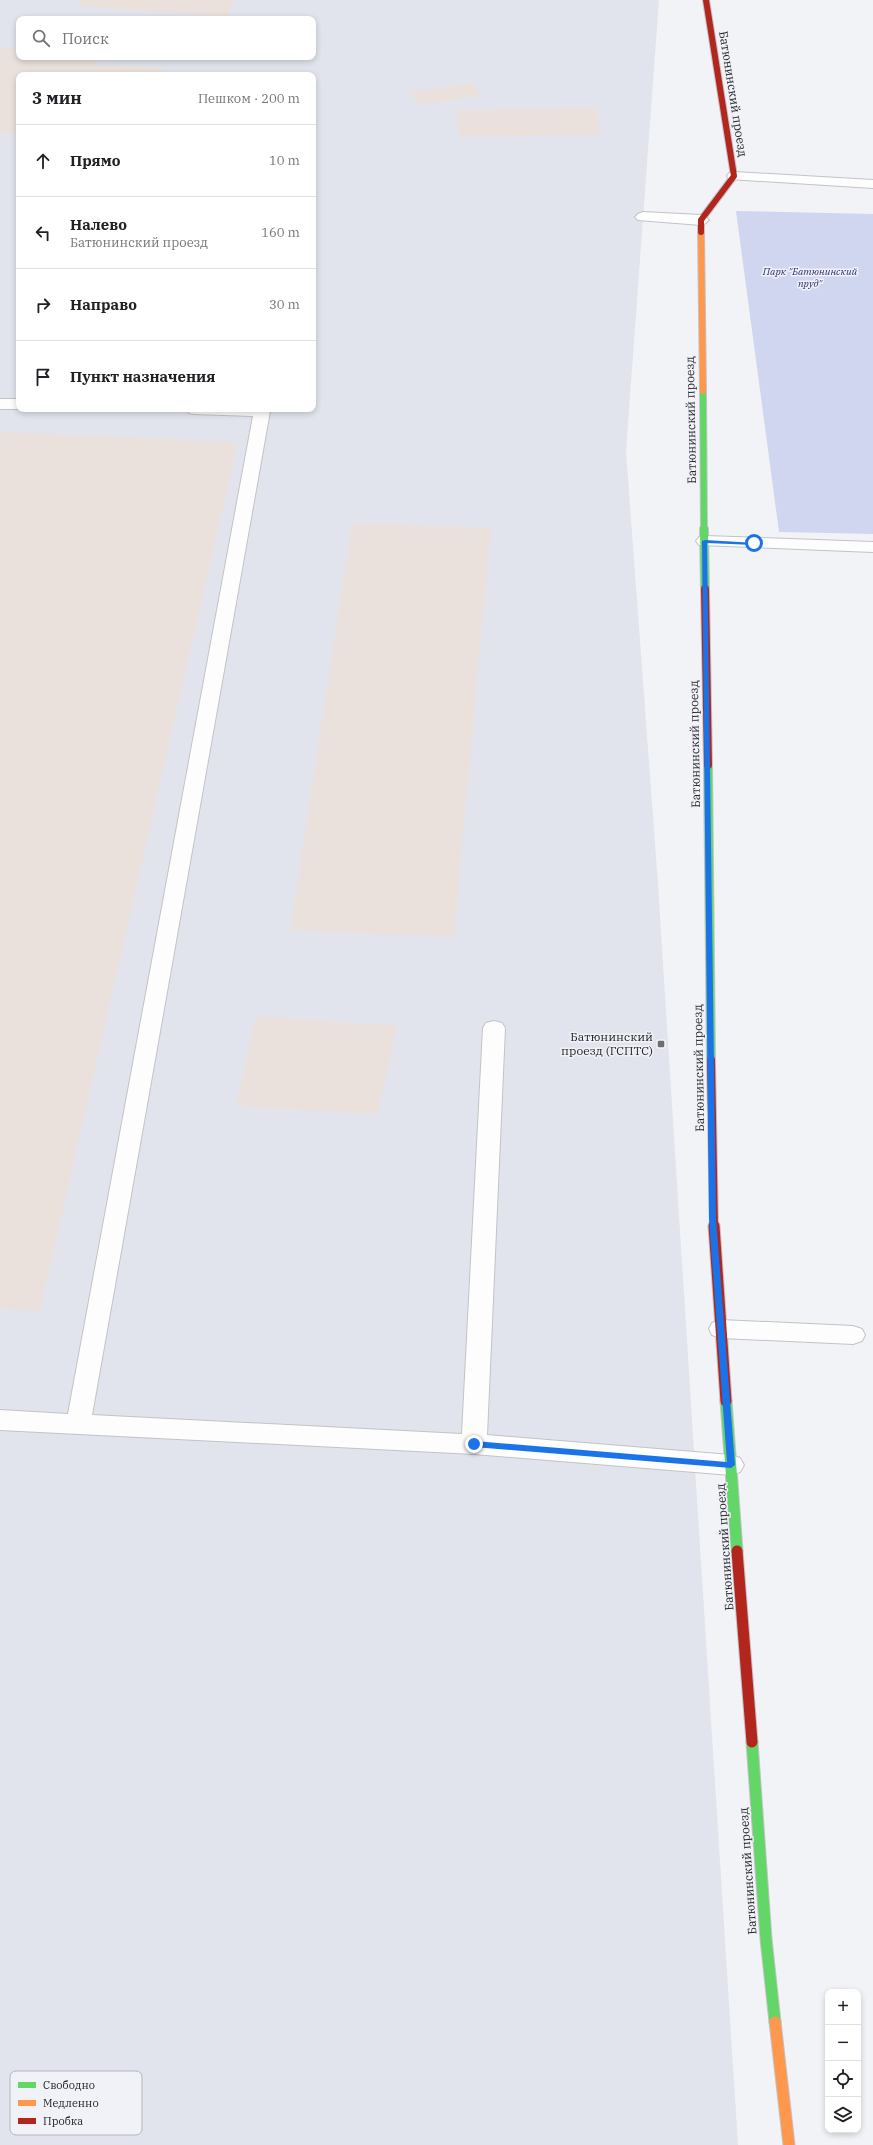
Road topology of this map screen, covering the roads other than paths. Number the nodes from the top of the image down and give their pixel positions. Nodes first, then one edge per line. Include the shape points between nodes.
1 (706, 0) edge
2 (734, 176) junction
3 (873, 184) edge
4 (643, 217) dead end
5 (701, 220) junction
6 (0, 404) edge
7 (16, 404) edge
8 (262, 412) edge
9 (705, 541) junction
10 (873, 547) edge
11 (494, 1028) dead end
12 (721, 1329) junction
13 (853, 1335) dead end
14 (0, 1420) edge
15 (78, 1424) junction
16 (474, 1444) junction
17 (731, 1465) junction
18 (788, 2145) edge

1 - 2 street, Батюнинский проезд
2 - 3 lane
2 - 5 street
4 - 5 lane
5 - 9 street, Батюнинский проезд
6 - 7 lane
8 - 15 lane
9 - 10 lane
9 - 12 street, Батюнинский проезд via 713,1219
11 - 16 lane
12 - 13 lane
12 - 17 street, Батюнинский проезд
14 - 15 lane
15 - 16 lane
16 - 17 lane
17 - 18 street, Батюнинский проезд via 765,1932

